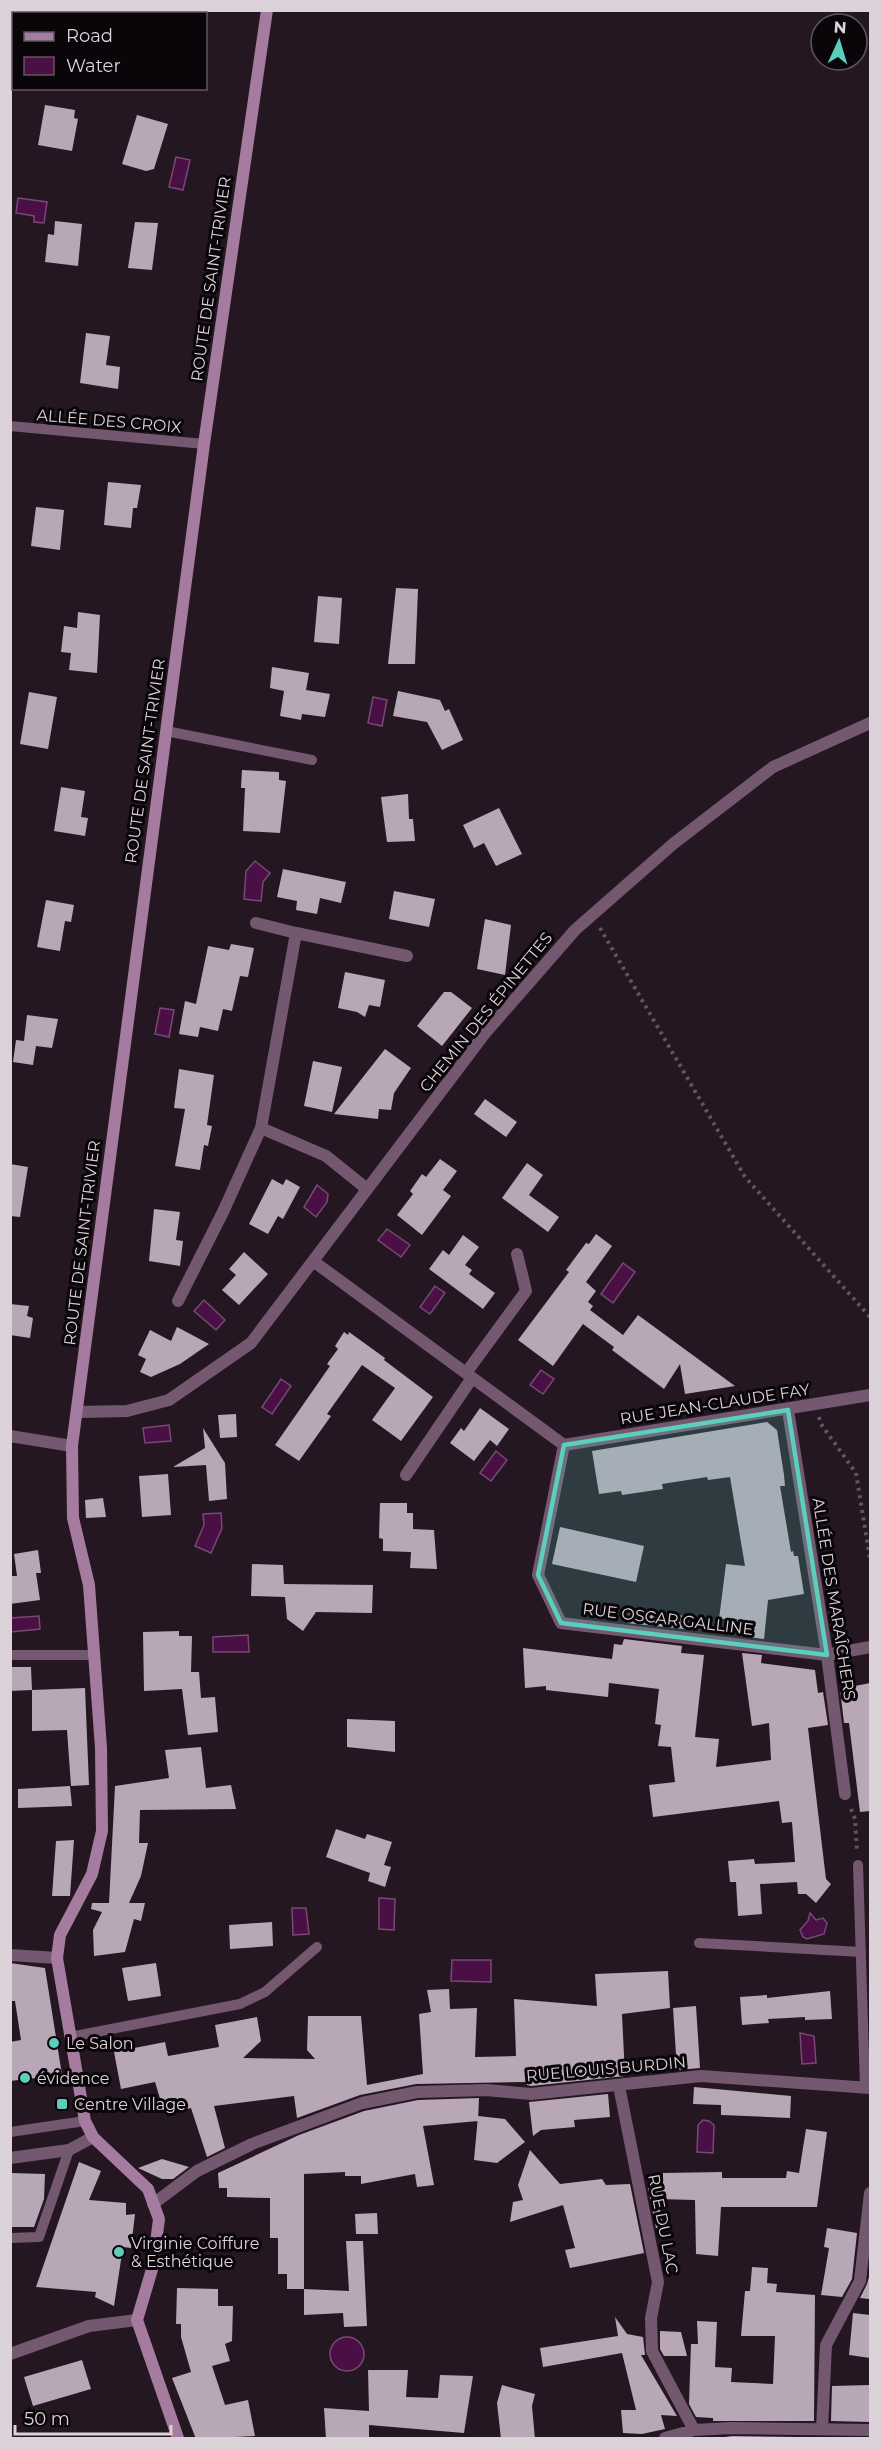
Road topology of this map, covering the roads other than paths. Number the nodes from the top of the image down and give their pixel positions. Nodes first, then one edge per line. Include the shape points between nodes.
1 (267, 10) edge
2 (10, 426) edge
3 (204, 444) junction
4 (870, 723) edge
5 (166, 732) junction
6 (312, 760) dead end
7 (256, 923) dead end
8 (296, 933) junction
9 (407, 956) dead end
10 (261, 1128) junction
11 (368, 1189) junction
12 (517, 1254) dead end
13 (313, 1261) junction
14 (178, 1300) dead end
15 (469, 1376) junction
16 (870, 1395) edge
17 (788, 1410) junction
18 (77, 1412) junction
19 (10, 1436) edge
20 (564, 1445) junction
21 (72, 1446) junction
22 (406, 1475) dead end
23 (870, 1647) edge
24 (93, 1654) junction
25 (10, 1655) edge
26 (827, 1655) junction
27 (845, 1794) road end
28 (858, 1865) road end
29 (699, 1943) dead end
30 (317, 1947) dead end
31 (861, 1952) junction
32 (10, 1955) edge
33 (57, 1958) junction
34 (70, 2037) junction
35 (619, 2086) junction
36 (868, 2087) edge
37 (84, 2121) junction
38 (10, 2132) edge
39 (93, 2137) junction
40 (69, 2150) junction
41 (10, 2158) edge
42 (870, 2193) edge
43 (153, 2204) junction
44 (10, 2238) edge
45 (137, 2320) junction
46 (10, 2354) edge
47 (822, 2428) junction
48 (694, 2430) junction
49 (870, 2430) edge
50 (178, 2439) edge
51 (665, 2439) edge

1 - 3 main road, ROUTE DE SAINT-TRIVIER
2 - 3 lane, ALLÉE DES CROIX
3 - 5 main road, ROUTE DE SAINT-TRIVIER
4 - 11 street, CHEMIN DES ÉPINETTES via 773,767 673,844 575,930 486,1032
5 - 6 lane
5 - 18 main road, ROUTE DE SAINT-TRIVIER
7 - 8 street
8 - 9 street
8 - 10 street
10 - 11 street via 326,1156
10 - 14 street
11 - 13 street, CHEMIN DES ÉPINETTES
12 - 15 street via 526,1291
13 - 15 street
13 - 18 street, CHEMIN DES ÉPINETTES via 251,1343 204,1378 169,1400 127,1411
15 - 20 street
15 - 22 street
16 - 17 street, RUE JEAN-CLAUDE FAY
17 - 20 street, RUE JEAN-CLAUDE FAY
17 - 26 street, ALLÉE DES MARAÎCHERS
18 - 21 main road, ROUTE DE SAINT-TRIVIER
19 - 21 street
20 - 26 street, RUE OSCAR GALLINE via 538,1575 561,1623
21 - 24 main road, ROUTE DE SAINT-TRIVIER via 73,1518 89,1585
23 - 26 street, RUE OSCAR GALLINE
24 - 25 lane
24 - 33 main road, ROUTE DE SAINT-TRIVIER via 101,1748 102,1832 92,1874 60,1935
26 - 27 street, ALLÉE DES MARAÎCHERS
28 - 31 lane
29 - 31 lane
30 - 34 lane via 265,1992 240,2004
31 - 36 lane
32 - 33 street
33 - 34 main road, ROUTE DE SAINT-TRIVIER
34 - 37 main road, ROUTE DE SAINT-TRIVIER
35 - 36 street, RUE LOUIS BURDIN via 701,2076
35 - 43 street, RUE LOUIS BURDIN via 531,2094 486,2090 417,2092 362,2103 252,2144 197,2171
35 - 48 street, RUE DU LAC via 658,2282 651,2318 652,2351
37 - 38 lane
37 - 39 main road, ROUTE DE SAINT-TRIVIER
39 - 40 street
39 - 43 main road, ROUTE DE SAINT-TRIVIER via 148,2189
40 - 41 street
40 - 44 lane via 39,2238
42 - 47 street via 860,2281 826,2345
43 - 45 main road, ROUTE DE SAINT-TRIVIER via 159,2219 153,2266
45 - 46 street via 89,2326
45 - 50 main road
47 - 48 street
47 - 49 street
48 - 51 street

